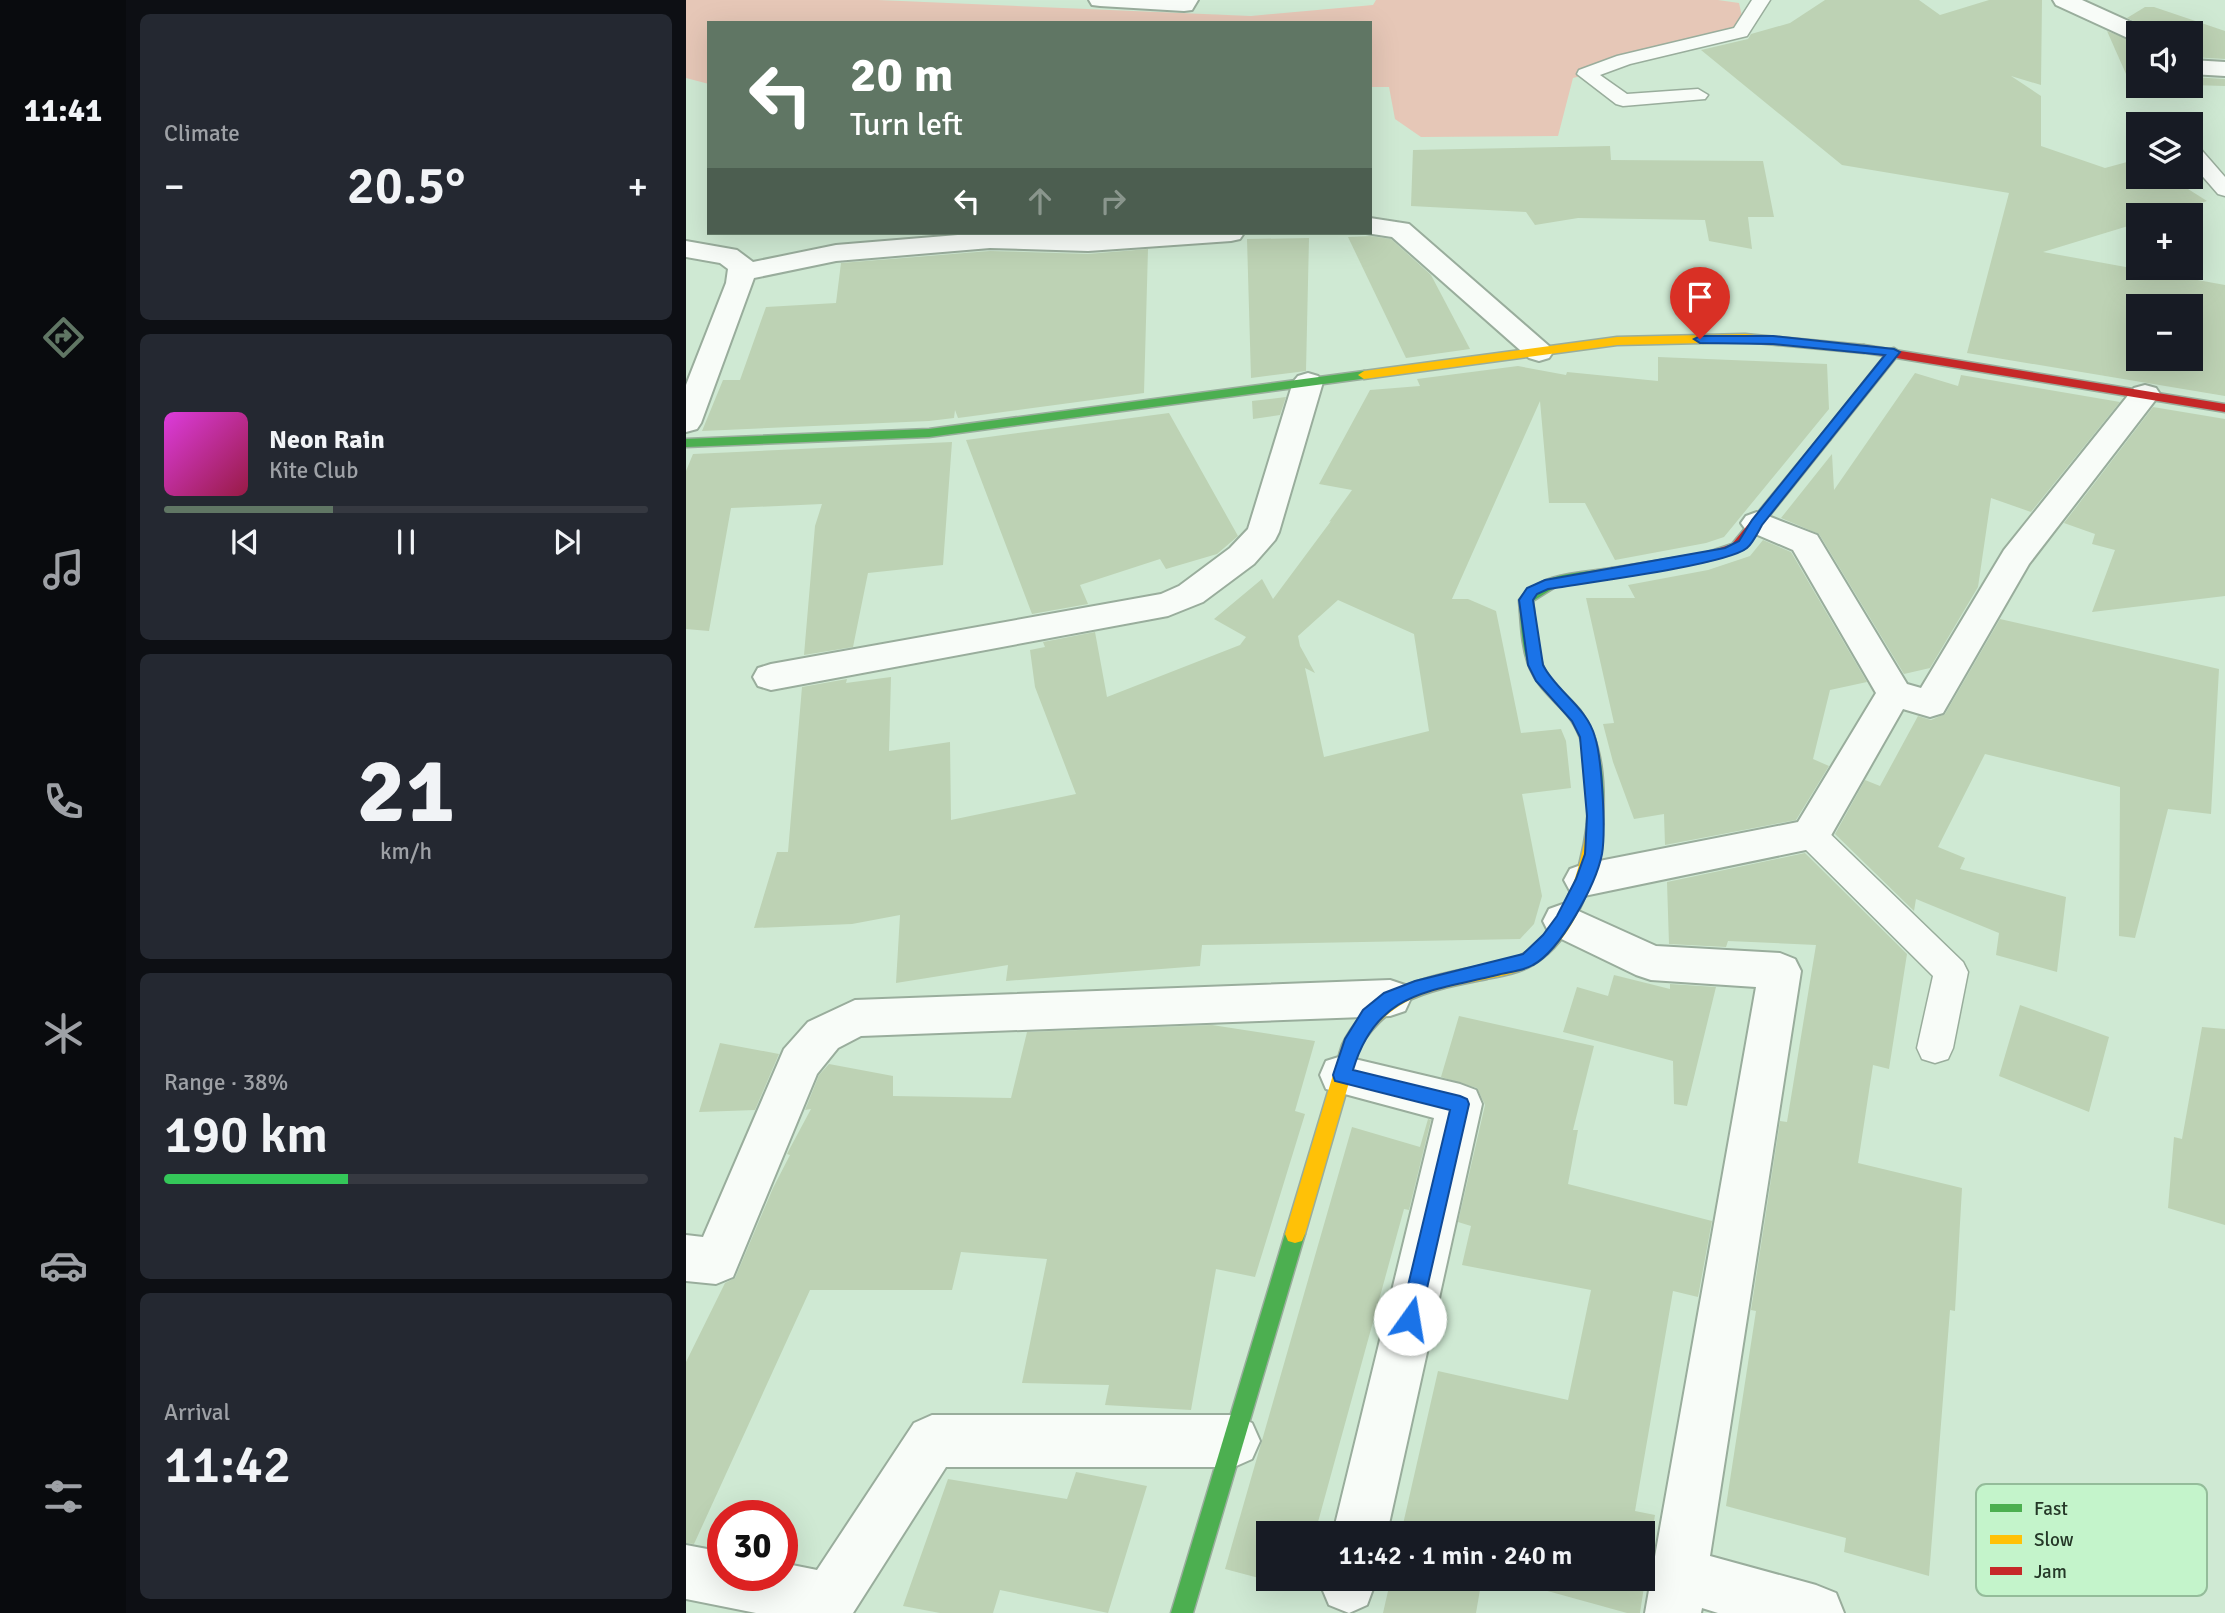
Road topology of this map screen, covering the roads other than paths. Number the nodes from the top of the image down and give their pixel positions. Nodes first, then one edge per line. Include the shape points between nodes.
1 (1100, 0) edge
2 (1187, 0) edge
3 (1761, 0) edge
4 (2064, 0) edge
5 (2131, 7) dead end
6 (2110, 21) junction
7 (2126, 28) edge
8 (2203, 68) edge
9 (2225, 69) edge
10 (1698, 95) dead end
11 (2203, 164) edge
12 (2225, 190) edge
13 (1372, 226) edge
14 (1202, 235) edge
15 (686, 249) edge
16 (741, 273) junction
17 (1539, 352) junction
18 (1894, 352) junction
19 (1308, 382) junction
20 (2145, 394) junction
21 (2225, 408) edge
22 (686, 423) edge
23 (686, 443) edge
24 (1757, 523) junction
25 (771, 677) dead end
26 (1894, 693) junction
27 (1811, 835) junction
28 (1584, 880) junction
29 (1563, 921) junction
30 (1390, 998) junction
31 (1935, 1048) dead end
32 (1342, 1075) junction
33 (686, 1258) edge
34 (1234, 1441) junction
35 (1363, 1521) edge
36 (686, 1572) edge
37 (1677, 1594) edge
38 (825, 1606) edge
39 (1182, 1613) edge
40 (1816, 1613) edge

1 - 2 street via 1184,5
3 - 10 lane via 1741,32 1624,60 1586,74 1623,100
4 - 6 street
5 - 6 street
6 - 7 street
8 - 9 street
11 - 12 lane
13 - 17 street via 1400,230
14 - 16 street via 1088,243 990,240 836,253
15 - 16 street via 728,256 742,266
16 - 22 street
17 - 18 street via 1617,341 1745,338
17 - 19 street
18 - 20 street
18 - 24 street
19 - 23 street via 929,433
19 - 25 street via 1263,532 1242,556 1191,594 1168,604
20 - 21 street
20 - 26 street via 2016,558 1930,704
24 - 26 street via 1805,543
24 - 28 street via 1744,544 1729,552 1545,585 1526,600 1535,665 1588,737 1595,816 1593,854
26 - 27 street
27 - 28 street
27 - 31 lane via 1951,972
28 - 29 street
29 - 30 street via 1528,960
29 - 37 street via 1651,963 1780,971
30 - 32 street via 1370,1015 1351,1045
30 - 33 street via 855,1018 823,1035 800,1063 716,1261
32 - 34 street
32 - 35 street via 1460,1104
34 - 38 street via 933,1441
34 - 39 street
36 - 38 street
37 - 40 street

